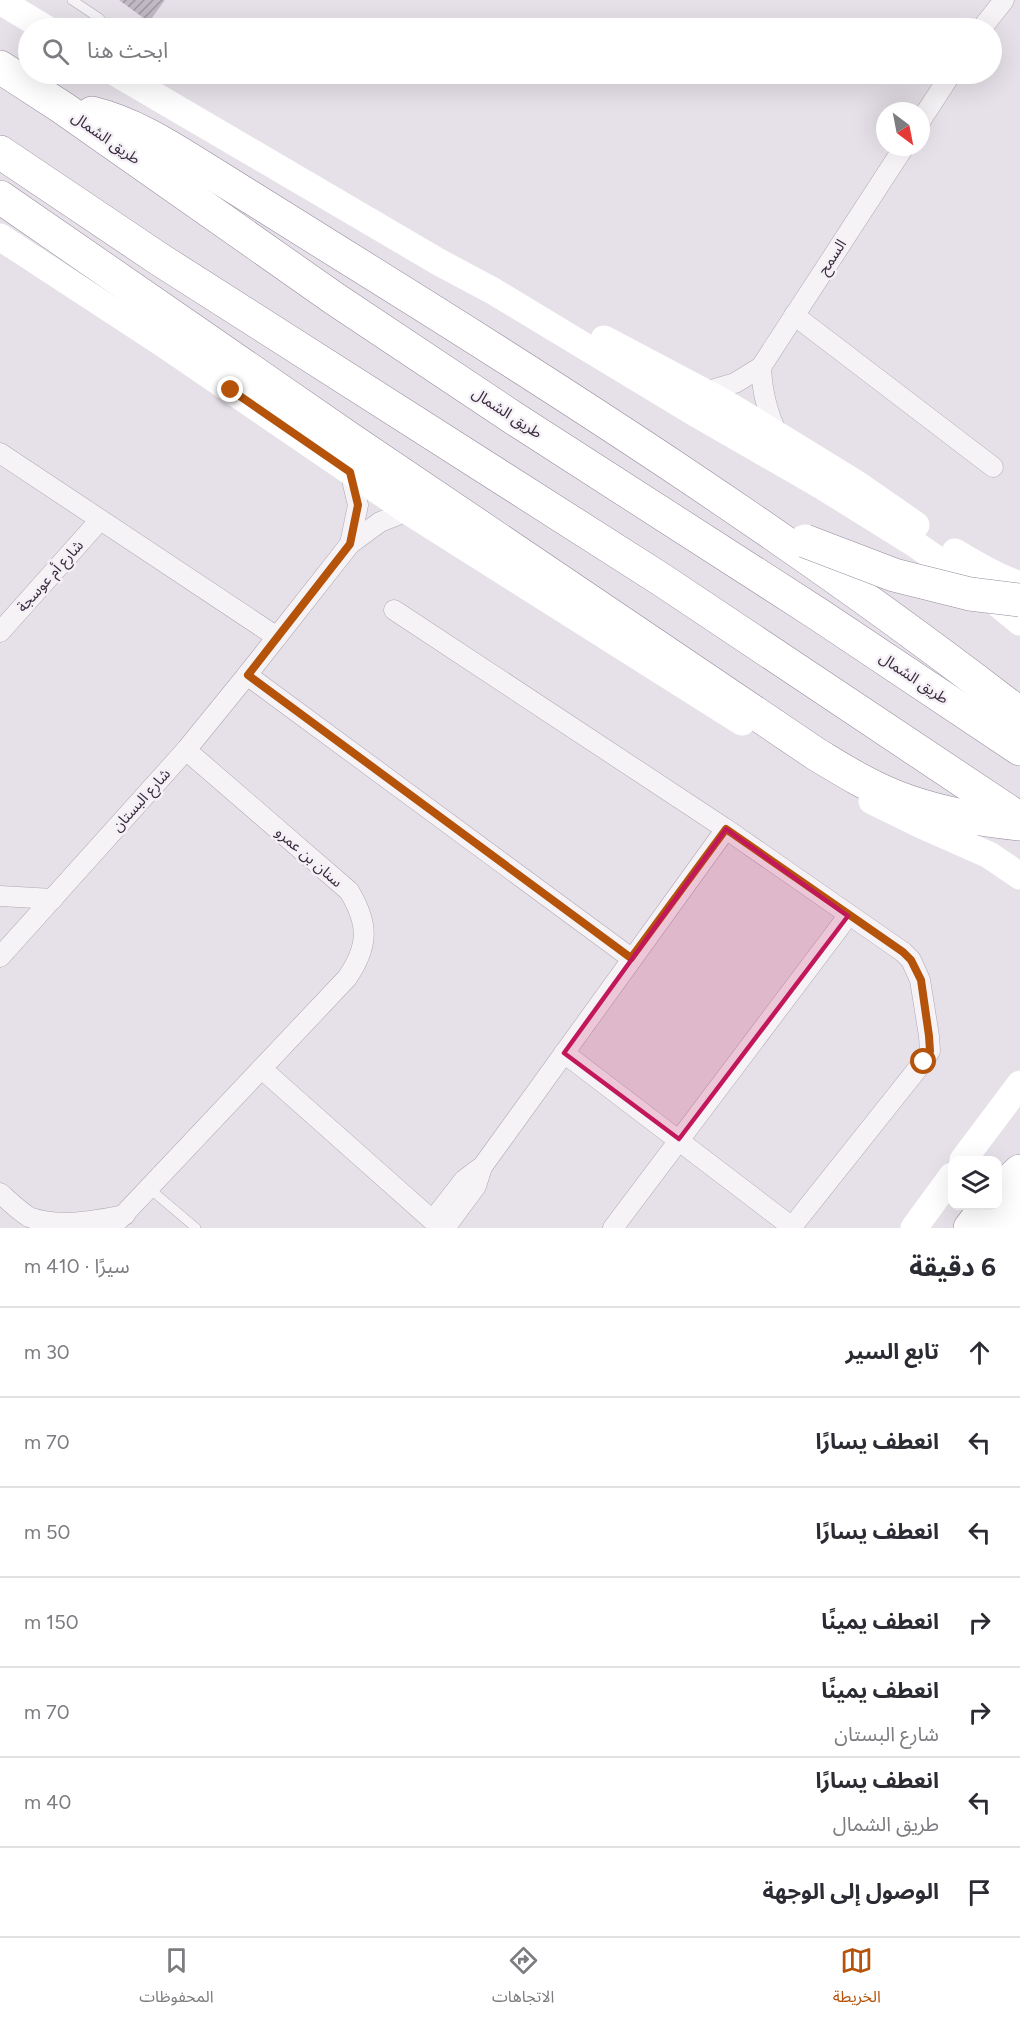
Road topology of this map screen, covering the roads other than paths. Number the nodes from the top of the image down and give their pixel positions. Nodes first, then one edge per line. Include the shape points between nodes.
1 (72, 0) edge
2 (1004, 0) edge
3 (0, 1) edge
4 (28, 18) edge
5 (99, 18) edge
6 (990, 18) edge
7 (0, 67) edge
8 (18, 79) edge
9 (26, 84) edge
10 (135, 84) edge
11 (944, 84) edge
12 (930, 106) edge
13 (63, 108) junction
14 (0, 152) edge
15 (898, 156) edge
16 (0, 197) edge
17 (6, 240) edge
18 (493, 291) junction
19 (794, 315) junction
20 (761, 367) junction
21 (704, 392) junction
22 (778, 435) junction
23 (0, 453) edge
24 (993, 467) dead end
25 (350, 472) junction
26 (408, 512) junction
27 (746, 514) junction
28 (100, 520) junction
29 (350, 544) junction
30 (1020, 585) edge
31 (1020, 600) edge
32 (394, 610) dead end
33 (1020, 622) edge
34 (0, 632) edge
35 (277, 637) junction
36 (248, 675) junction
37 (1020, 714) edge
38 (1020, 749) edge
39 (186, 750) junction
40 (1020, 819) edge
41 (1020, 824) edge
42 (726, 829) junction
43 (1019, 874) edge
44 (0, 896) edge
45 (53, 899) junction
46 (848, 916) junction
47 (3, 946) edge
48 (631, 958) junction
49 (564, 1053) junction
50 (262, 1069) junction
51 (1015, 1091) edge
52 (679, 1139) junction
53 (967, 1156) edge
54 (1020, 1171) edge
55 (948, 1181) edge
56 (1020, 1185) edge
57 (1002, 1188) edge
58 (150, 1189) junction
59 (0, 1193) edge
60 (984, 1210) edge
61 (1020, 1212) edge
62 (118, 1222) edge
63 (440, 1225) edge
64 (792, 1227) edge
65 (196, 1228) edge
66 (613, 1228) edge
67 (914, 1228) edge
68 (970, 1228) edge
69 (992, 1228) edge
70 (1010, 1228) edge

1 - 5 lane
2 - 6 street
3 - 4 main road
7 - 8 highway, طريق الشمال
9 - 13 highway, طريق الشمال
10 - 18 main road
11 - 12 street
13 - 27 highway via 112,118 163,143 430,309
13 - 38 highway, طريق الشمال via 335,299
14 - 40 highway via 159,259 780,657
15 - 19 street, السمح
16 - 41 highway via 825,759 894,796 969,818
17 - 25 main road
18 - 21 main road via 566,321
18 - 33 main road via 912,542
19 - 20 street, السمح
19 - 24 street
20 - 21 street, السمح via 735,383
20 - 22 street via 767,409
21 - 22 main road
22 - 30 main road via 977,566
23 - 28 street
25 - 26 main road
25 - 29 street, شارع البستان via 358,505
26 - 29 street, شارع البستان via 380,522
26 - 43 main road via 814,771 989,855
27 - 31 highway, bridge via 894,575 970,594
27 - 37 highway
28 - 34 street, شارع أم عوسجة
28 - 35 street
29 - 35 street, شارع البستان
32 - 42 street
35 - 36 street, شارع البستان
36 - 39 street, شارع البستان
36 - 48 street
39 - 45 street, شارع البستان
39 - 50 street, سنان بن عمرو via 349,891 364,925 364,944 347,978
42 - 46 street
42 - 48 street
44 - 45 street
45 - 47 street, شارع البستان
46 - 52 street
46 - 64 street via 903,952 917,970 930,1051
48 - 49 street
49 - 52 street
49 - 63 street via 482,1167 464,1180
50 - 58 street, سنان بن عمرو
50 - 63 street
51 - 53 main road
52 - 64 street
52 - 66 street
54 - 57 highway
55 - 67 main road
56 - 69 main road
58 - 62 street, سنان بن عمرو
58 - 65 lane
59 - 62 street via 30,1218 53,1225
60 - 68 highway
61 - 70 highway

